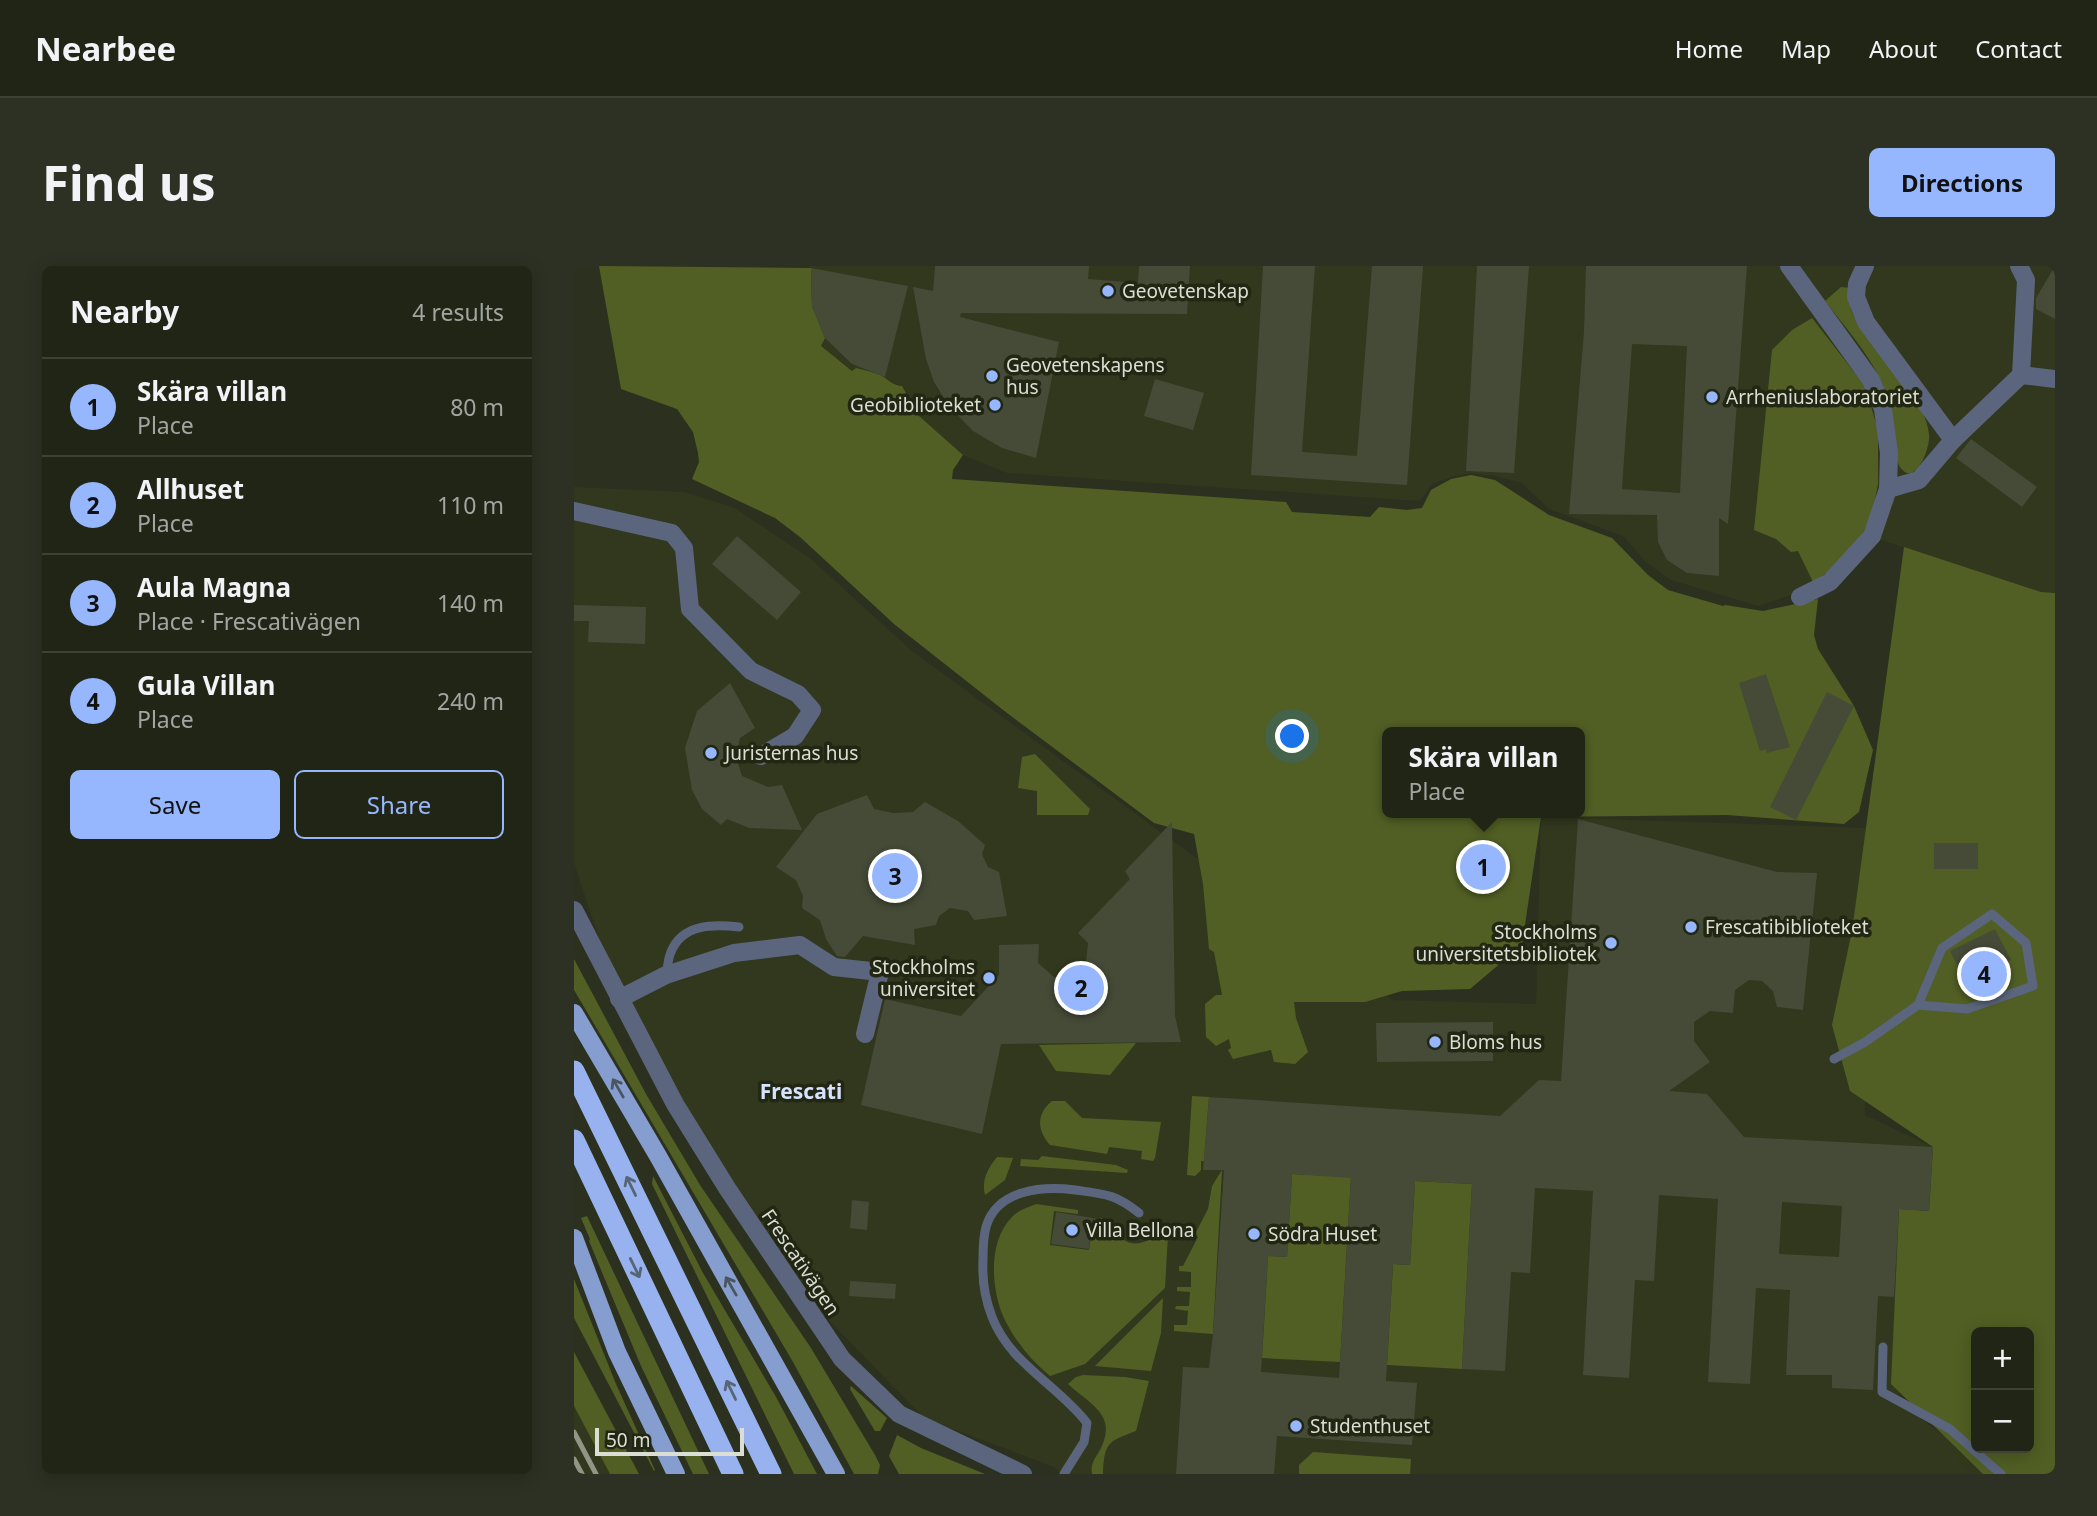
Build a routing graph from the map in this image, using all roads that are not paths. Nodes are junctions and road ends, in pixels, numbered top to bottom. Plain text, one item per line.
1 (1789, 266) edge
2 (1865, 266) edge
3 (2019, 266) edge
4 (2021, 375) junction
5 (2055, 379) edge
6 (1954, 440) junction
7 (1888, 489) junction
8 (574, 511) edge
9 (1800, 597) dead end
10 (761, 756) dead end
11 (574, 910) edge
12 (739, 927) dead end
13 (666, 975) junction
14 (619, 999) junction
15 (1918, 1005) junction
16 (574, 1013) edge
17 (865, 1034) dead end
18 (1834, 1059) dead end
19 (574, 1071) edge
20 (574, 1140) edge
21 (1139, 1213) dead end
22 (574, 1238) edge
23 (1883, 1347) dead end
24 (676, 1474) edge
25 (733, 1474) edge
26 (771, 1474) edge
27 (835, 1474) edge
28 (1023, 1474) edge
29 (1064, 1474) edge
30 (2001, 1474) edge

1 - 7 street
2 - 6 street
3 - 4 street
4 - 5 street
4 - 6 street
6 - 7 street
7 - 9 street
8 - 10 street
11 - 14 street, Frescativägen
12 - 13 lane
13 - 14 street
13 - 17 street
14 - 28 street, Frescativägen
15 - 15 lane
15 - 18 lane
27 -> 16 main road
26 -> 19 highway
20 -> 25 highway
21 - 29 lane
22 - 24 main road
23 - 30 lane

